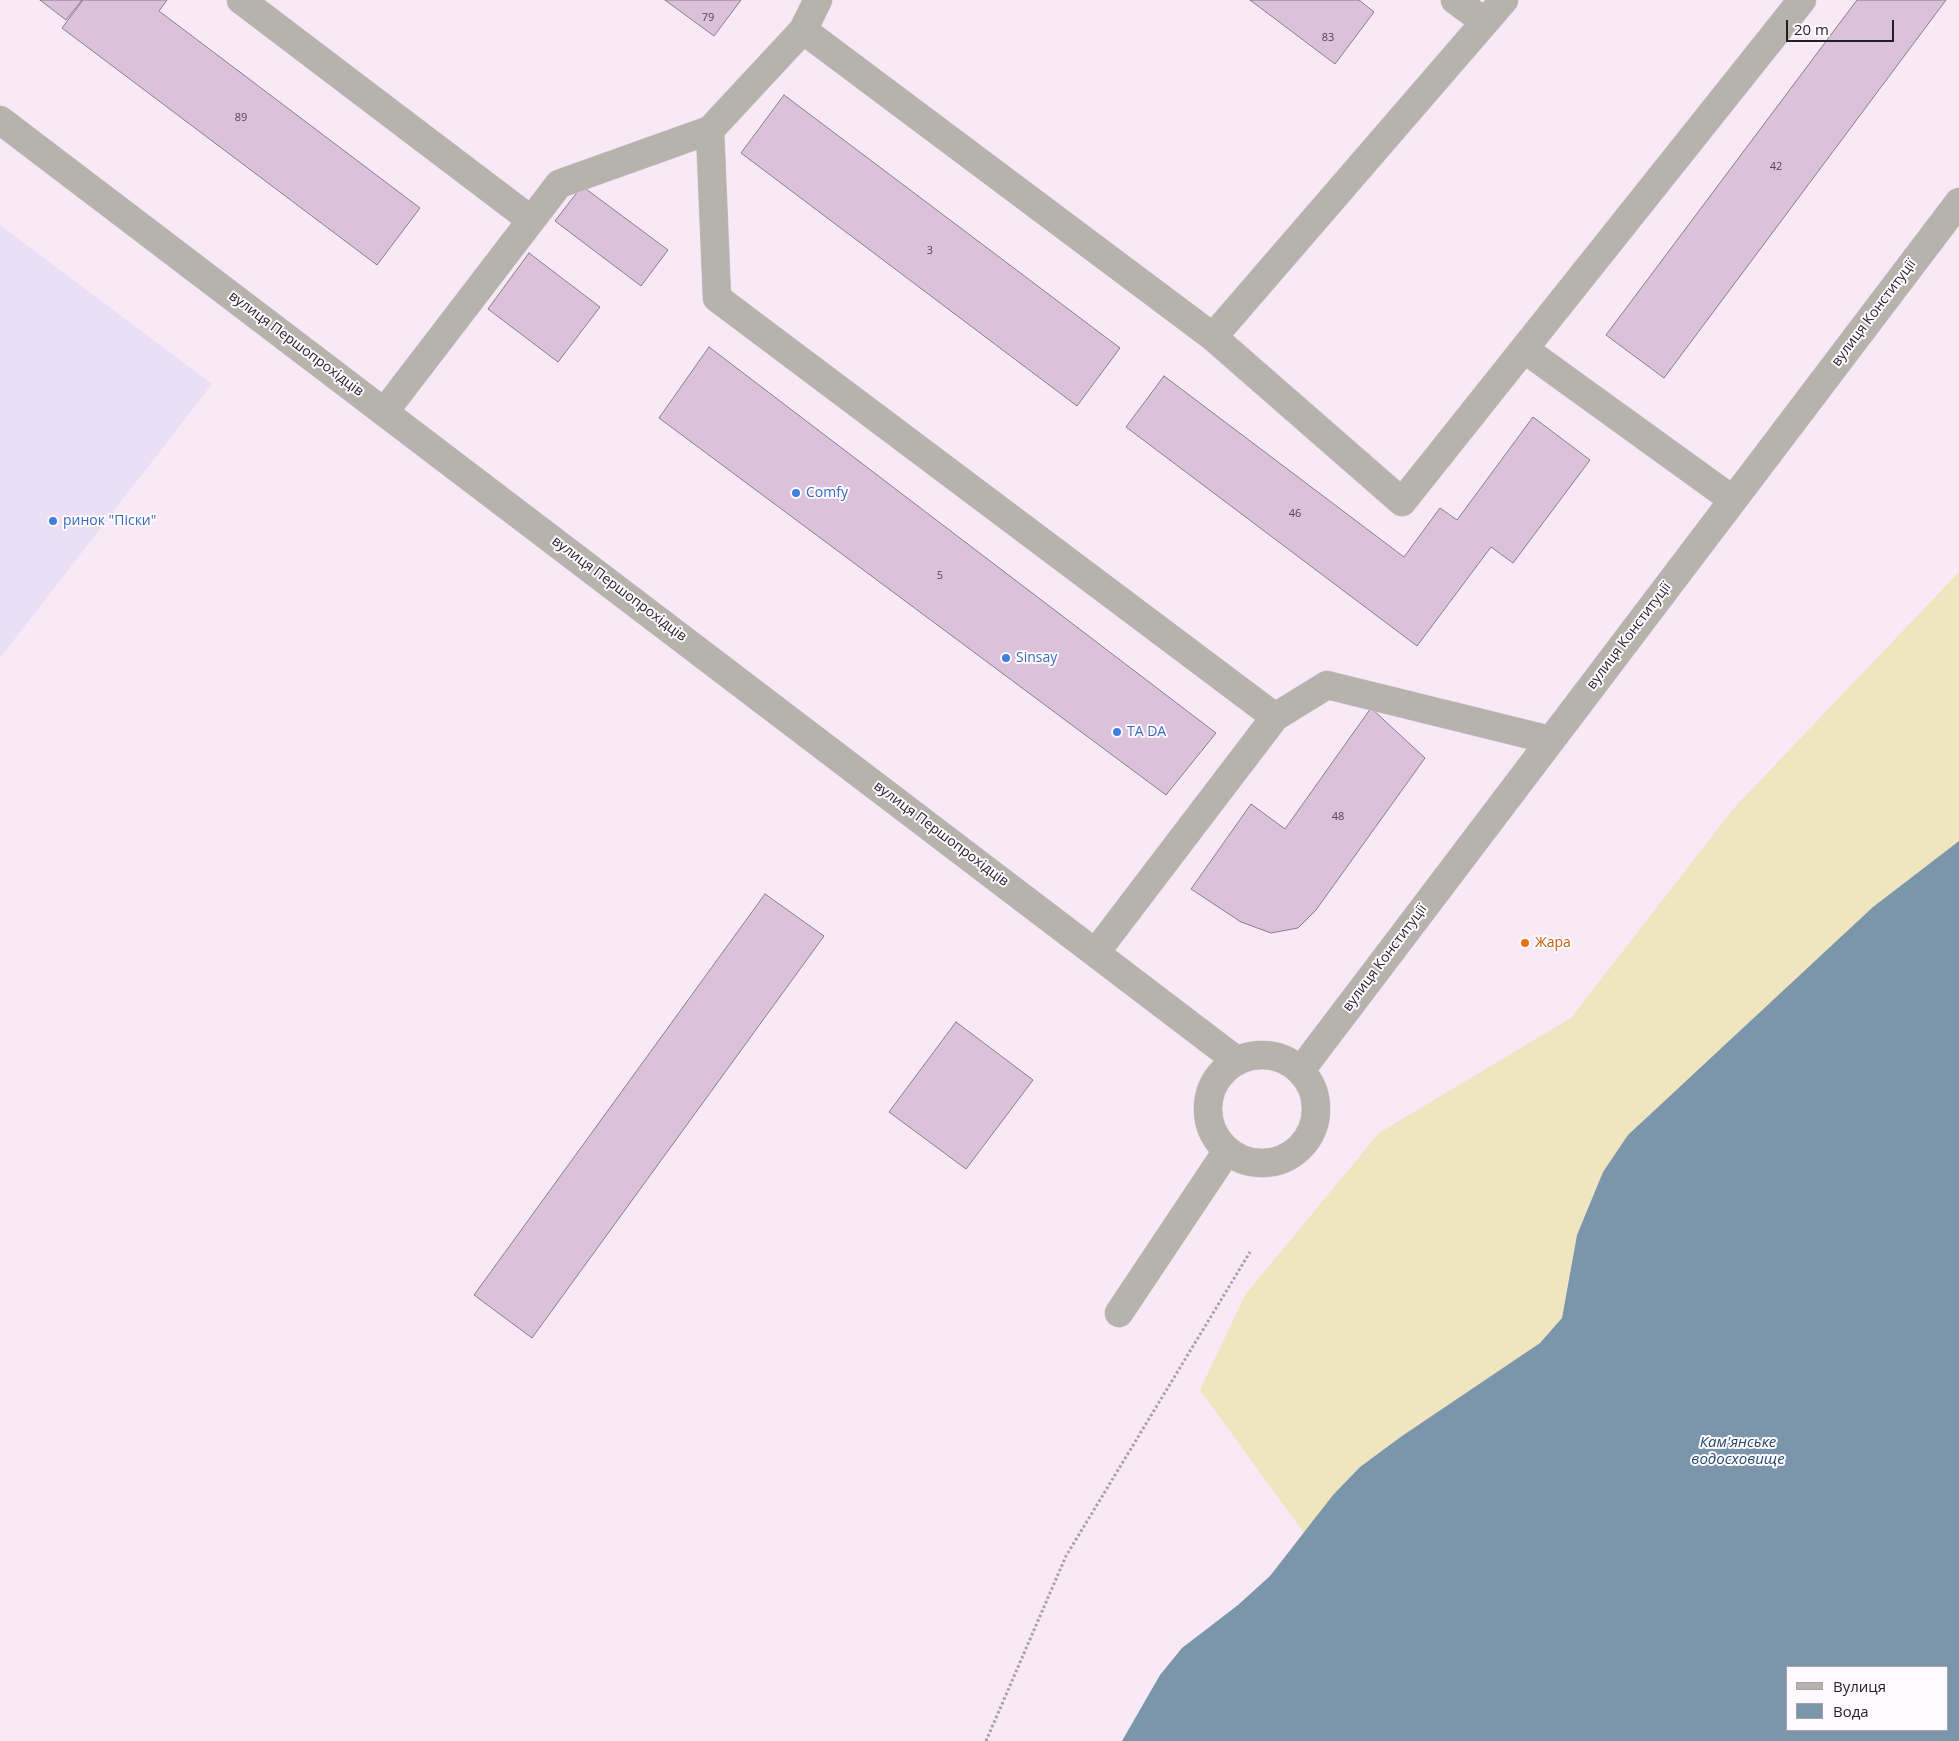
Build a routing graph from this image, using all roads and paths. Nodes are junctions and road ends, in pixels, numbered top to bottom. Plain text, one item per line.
1 (241, 0) edge
2 (818, 0) edge
3 (1455, 0) edge
4 (1504, 0) edge
5 (1802, 0) edge
6 (1485, 22) junction
7 (803, 30) junction
8 (0, 120) edge
9 (710, 130) junction
10 (1959, 202) edge
11 (531, 220) junction
12 (1213, 337) junction
13 (1524, 349) junction
14 (385, 411) junction
15 (1732, 500) junction
16 (1275, 717) junction
17 (1550, 740) junction
18 (1096, 952) junction
19 (1236, 1060) junction
20 (1301, 1070) junction
21 (1228, 1151) junction
22 (1250, 1252) dead end
23 (1119, 1313) dead end
24 (986, 1741) edge

1 - 11 street
2 - 7 street
3 - 6 street
4 - 6 street
5 - 13 street
6 - 12 street
7 - 9 street
7 - 12 street
8 - 14 street, вулиця Першопрохідців
9 - 11 street
9 - 16 street
10 - 15 street, вулиця Конституції
11 - 14 street
12 - 13 street
13 - 15 street
14 - 18 street, вулиця Першопрохідців
15 - 17 street, вулиця Конституції
16 - 17 street
16 - 18 street
17 - 20 street, вулиця Конституції
18 - 19 street, вулиця Першопрохідців
19 - 20 street
19 - 21 street
20 - 21 street
21 - 23 street
22 - 24 path

